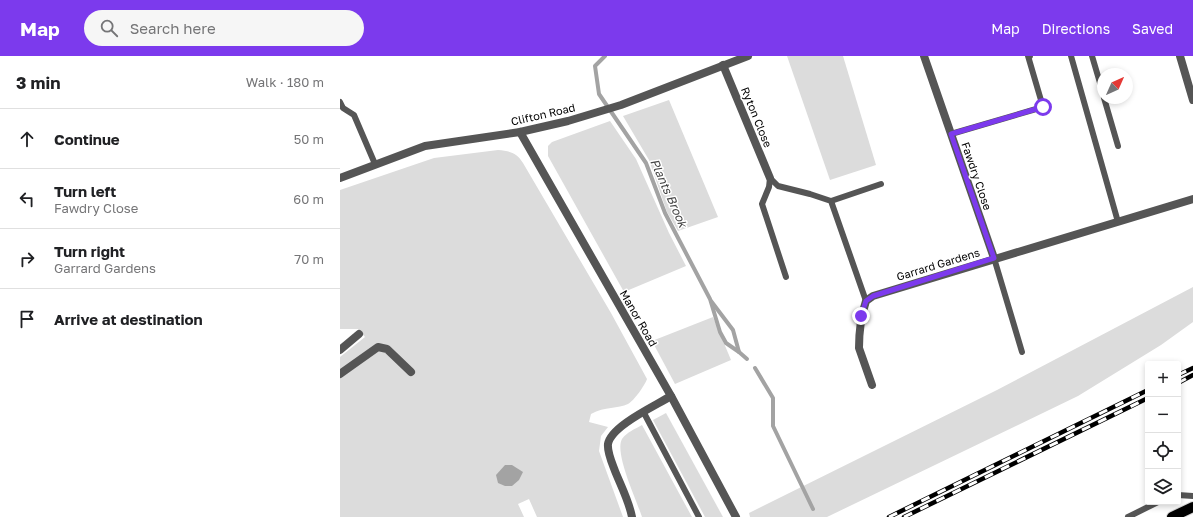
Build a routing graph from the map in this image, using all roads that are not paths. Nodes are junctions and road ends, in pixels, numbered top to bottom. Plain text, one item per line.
1 (748, 56) edge
2 (924, 56) edge
3 (1030, 56) edge
4 (1071, 56) edge
5 (1092, 56) edge
6 (1180, 56) edge
7 (723, 65) junction
8 (1097, 73) edge
9 (1193, 100) edge
10 (1106, 104) edge
11 (341, 106) edge
12 (520, 132) junction
13 (951, 134) junction
14 (1118, 146) dead end
15 (375, 164) junction
16 (340, 178) edge
17 (770, 178) junction
18 (881, 184) dead end
19 (1193, 200) edge
20 (831, 201) junction
21 (1118, 222) junction
22 (994, 258) junction
23 (786, 277) dead end
24 (866, 301) junction
25 (359, 334) dead end
26 (340, 350) edge
27 (1022, 352) dead end
28 (411, 372) dead end
29 (340, 374) edge
30 (872, 385) dead end
31 (671, 396) junction
32 (644, 413) junction
33 (1181, 495) edge
34 (1193, 496) edge
35 (1152, 505) edge
36 (1193, 507) edge
37 (632, 517) edge
38 (699, 517) edge
39 (736, 517) edge
40 (1128, 517) edge
41 (1172, 517) edge

1 - 7 street, Clifton Road
2 - 13 street, Fawdry Close
3 - 13 lane
4 - 21 lane
5 - 8 lane
6 - 9 street
7 - 12 street, Clifton Road
7 - 17 street, Ryton Close
10 - 14 lane
11 - 15 lane
12 - 15 street, Clifton Road
12 - 31 street, Manor Road
13 - 22 street, Fawdry Close
15 - 16 street, Clifton Road
17 - 20 lane
17 - 23 lane
18 - 20 lane
19 - 21 street, Garrard Gardens
20 - 24 lane
21 - 22 street, Garrard Gardens
22 - 24 street, Garrard Gardens
22 - 27 lane
24 - 30 street
25 - 26 street
28 - 29 street
31 - 32 street
31 - 39 street, Manor Road
32 - 37 street
32 - 38 lane
33 - 34 lane
35 - 40 lane
36 - 41 main road

